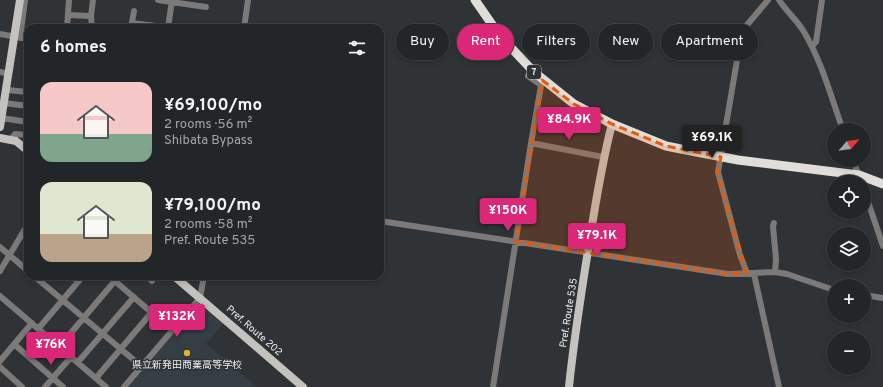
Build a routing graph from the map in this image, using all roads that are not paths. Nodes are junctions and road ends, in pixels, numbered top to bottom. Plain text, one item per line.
1 (20, 0) edge
2 (25, 0) edge
3 (69, 0) edge
4 (93, 0) edge
5 (158, 0) edge
6 (248, 0) edge
7 (475, 0) edge
8 (768, 0) edge
9 (779, 0) edge
10 (822, 0) edge
11 (172, 1) edge
12 (206, 7) dead end
13 (134, 11) dead end
14 (69, 15) junction
15 (91, 16) junction
16 (68, 24) edge
17 (92, 24) edge
18 (132, 24) edge
19 (169, 24) edge
20 (245, 24) edge
21 (0, 34) edge
22 (17, 37) junction
23 (24, 38) edge
24 (812, 46) junction
25 (0, 72) edge
26 (9, 74) junction
27 (528, 76) dead end
28 (542, 82) junction
29 (6, 90) junction
30 (24, 92) edge
31 (4, 103) junction
32 (24, 106) edge
33 (24, 122) edge
34 (0, 123) edge
35 (841, 123) edge
36 (612, 124) junction
37 (24, 135) edge
38 (0, 138) edge
39 (11, 140) junction
40 (531, 143) junction
41 (24, 148) edge
42 (604, 157) junction
43 (721, 157) junction
44 (835, 175) edge
45 (871, 181) edge
46 (883, 184) edge
47 (871, 211) edge
48 (384, 222) edge
49 (774, 223) dead end
50 (24, 237) edge
51 (516, 242) junction
52 (883, 246) edge
53 (0, 247) edge
54 (588, 253) junction
55 (10, 256) junction
56 (24, 268) edge
57 (0, 271) edge
58 (775, 272) junction
59 (750, 274) junction
60 (39, 280) edge
61 (115, 280) edge
62 (119, 280) edge
63 (179, 280) edge
64 (203, 280) edge
65 (78, 282) edge
66 (827, 288) edge
67 (0, 296) edge
68 (871, 296) edge
69 (134, 297) junction
70 (200, 298) junction
71 (883, 298) edge
72 (62, 300) junction
73 (152, 312) junction
74 (83, 318) junction
75 (32, 324) junction
76 (38, 329) junction
77 (172, 330) junction
78 (102, 334) junction
79 (14, 344) junction
80 (59, 347) junction
81 (120, 350) junction
82 (71, 357) junction
83 (0, 361) edge
84 (78, 362) junction
85 (140, 366) junction
86 (0, 367) edge
87 (52, 378) junction
88 (96, 378) junction
89 (22, 387) edge
90 (45, 387) edge
91 (63, 387) edge
92 (106, 387) edge
93 (124, 387) edge
94 (303, 387) edge
95 (493, 387) edge
96 (569, 387) edge
97 (779, 387) edge

1 - 22 main road
2 - 22 street
3 - 14 street
4 - 15 street
5 - 11 street
6 - 20 street
7 - 28 highway, 7
8 - 43 street
9 - 24 street
10 - 24 street
11 - 12 street
11 - 19 street
13 - 18 street
14 - 15 street
14 - 16 street
15 - 17 street
21 - 22 street
22 - 23 street
22 - 26 main road
24 - 35 street
25 - 26 street
26 - 29 main road
27 - 28 street
28 - 36 highway, 7
28 - 40 street
29 - 30 street
29 - 31 main road
31 - 32 street
31 - 34 main road
33 - 34 street
36 - 42 main road, Pref. Route 535
36 - 43 highway, 7
37 - 39 street
38 - 39 main road
39 - 41 main road
40 - 42 street
40 - 51 street
42 - 54 main road, Pref. Route 535
43 - 44 highway, 7
43 - 59 street
45 - 46 highway, 7
47 - 52 street
48 - 51 street
49 - 58 street
50 - 55 street
51 - 54 street
51 - 95 street
53 - 55 street
54 - 59 street
54 - 96 main road, Pref. Route 535
55 - 56 street
55 - 57 street
58 - 59 street
58 - 66 street
59 - 97 street
60 - 72 street
61 - 74 street
62 - 69 street
63 - 70 main road, Pref. Route 202
64 - 70 street
65 - 72 street
67 - 75 street
68 - 71 street
69 - 73 street
69 - 78 street
70 - 77 street
70 - 94 main road, Pref. Route 202
72 - 74 street
72 - 76 street
73 - 77 street
73 - 81 street
74 - 78 street
74 - 80 street
75 - 76 street
75 - 79 street
76 - 80 street
77 - 85 street
78 - 81 street
78 - 84 street
79 - 83 street
79 - 87 street
80 - 82 street
81 - 85 street
81 - 88 street
82 - 84 street
82 - 87 street
84 - 88 street
85 - 93 street
86 - 89 street
87 - 90 street
87 - 91 street
88 - 92 street

